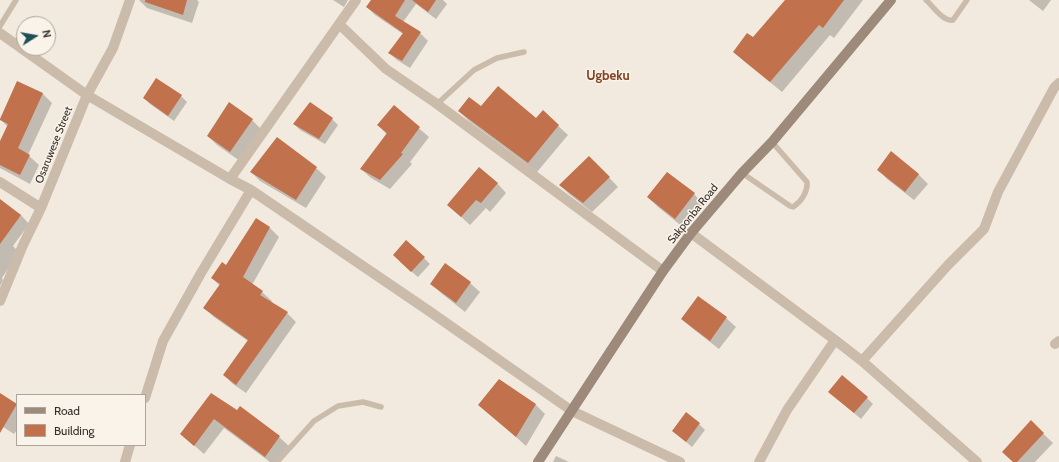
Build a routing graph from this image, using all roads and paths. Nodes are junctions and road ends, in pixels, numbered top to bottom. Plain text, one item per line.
1 (16, 0) edge
2 (130, 0) edge
3 (356, 0) edge
4 (891, 0) edge
5 (926, 0) edge
6 (967, 0) edge
7 (339, 24) junction
8 (0, 26) edge
9 (0, 33) edge
10 (524, 52) dead end
11 (1059, 83) edge
12 (87, 95) junction
13 (437, 104) junction
14 (772, 142) junction
15 (742, 173) junction
16 (230, 179) junction
17 (0, 182) edge
18 (251, 190) junction
19 (41, 208) junction
20 (691, 234) junction
21 (663, 272) junction
22 (0, 301) edge
23 (836, 340) junction
24 (862, 361) junction
25 (146, 395) edge
26 (382, 407) dead end
27 (572, 411) junction
28 (130, 446) edge
29 (125, 462) edge
30 (277, 462) edge
31 (538, 462) edge
32 (680, 462) edge
33 (759, 462) edge
34 (977, 462) edge

1 - 8 lane
2 - 12 street, Osaruwese Street
3 - 7 street
4 - 14 main road, Sakponba Road
5 - 6 lane
7 - 13 street
7 - 16 street
9 - 12 street
10 - 13 lane
11 - 24 street
12 - 16 street
12 - 19 street, Osaruwese Street
13 - 21 street
14 - 15 main road, Sakponba Road
14 - 15 lane
15 - 20 main road, Sakponba Road
16 - 18 street
17 - 19 street
18 - 25 street
18 - 27 street
19 - 22 street, Osaruwese Street
20 - 21 main road, Sakponba Road
20 - 23 street
21 - 27 main road, Sakponba Road
23 - 24 street
23 - 33 street
24 - 34 street
26 - 30 lane
27 - 31 main road, Sakponba Road
27 - 32 street
28 - 29 street

